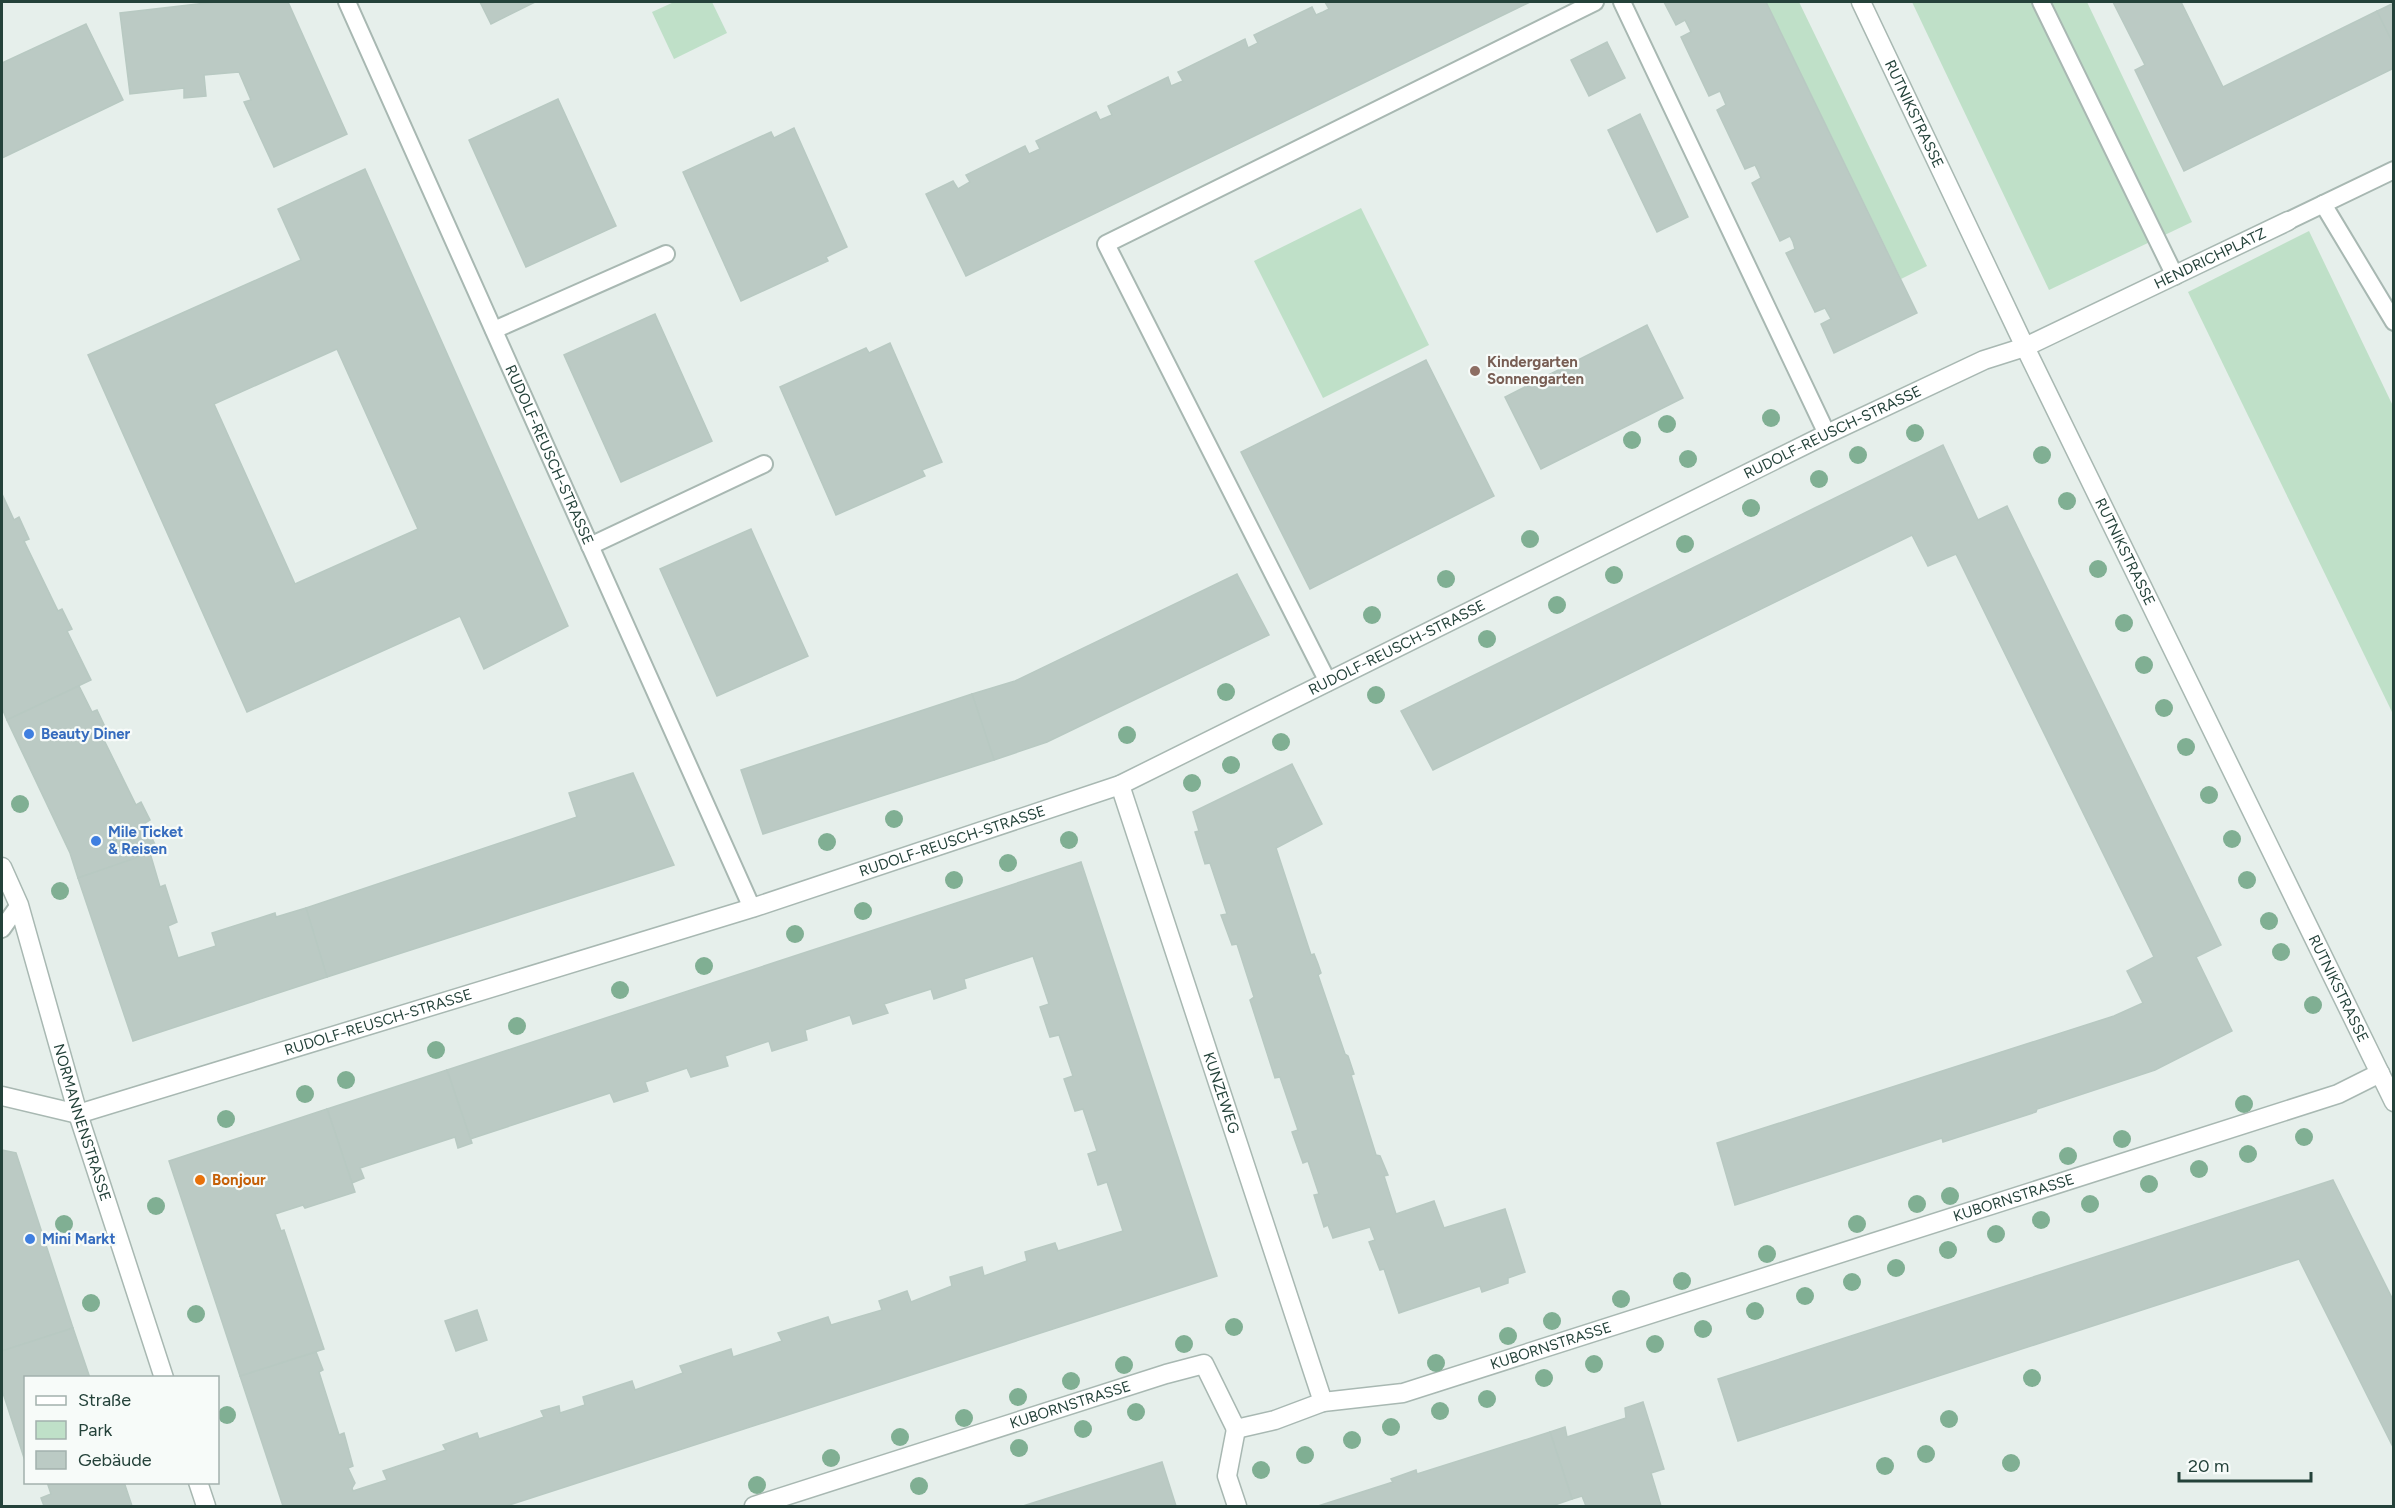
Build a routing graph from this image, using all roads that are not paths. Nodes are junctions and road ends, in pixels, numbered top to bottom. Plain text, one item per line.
1 (347, 2) edge
2 (1595, 2) edge
3 (1622, 2) edge
4 (1861, 2) edge
5 (2041, 2) edge
6 (2394, 170) edge
7 (2324, 204) junction
8 (2288, 221) joint
9 (666, 254) dead end
10 (2175, 276) junction
11 (2394, 322) edge
12 (494, 330) junction
13 (2025, 347) junction
14 (1827, 434) junction
15 (764, 464) dead end
16 (590, 546) junction
17 (1328, 682) junction
18 (1120, 784) junction
19 (2, 867) edge
20 (20, 905) junction
21 (752, 908) junction
22 (2, 929) edge
23 (2380, 1073) junction
24 (2, 1096) edge
25 (2394, 1101) edge
26 (78, 1114) junction
27 (164, 1376) edge
28 (1323, 1402) junction
29 (1236, 1429) junction
30 (199, 1484) edge
31 (206, 1506) edge
32 (754, 1506) edge
33 (1237, 1506) edge

1 - 12 lane, RUDOLF-REUSCH-STRASSE
2 - 17 lane
3 - 14 lane
4 - 13 street, RUTNIKSTRASSE
5 - 10 lane
6 - 7 lane, HENDRICHPLATZ
7 - 8 lane, HENDRICHPLATZ
7 - 11 lane
8 - 10 street, HENDRICHPLATZ
9 - 12 lane
10 - 13 street, HENDRICHPLATZ
12 - 16 lane, RUDOLF-REUSCH-STRASSE
13 - 14 street, RUDOLF-REUSCH-STRASSE
13 - 23 street, RUTNIKSTRASSE
14 - 17 street, RUDOLF-REUSCH-STRASSE
15 - 16 lane
16 - 21 lane, RUDOLF-REUSCH-STRASSE
17 - 18 street, RUDOLF-REUSCH-STRASSE
18 - 21 street, RUDOLF-REUSCH-STRASSE
18 - 28 street, KUNZEWEG
19 - 20 street, NORMANNENSTRASSE
20 - 22 lane
20 - 26 street, NORMANNENSTRASSE
21 - 26 street, RUDOLF-REUSCH-STRASSE
23 - 25 street, RUTNIKSTRASSE
23 - 28 street, KUBORNSTRASSE
24 - 26 street
26 - 27 street, NORMANNENSTRASSE
28 - 29 street, KUBORNSTRASSE
29 - 32 street, KUBORNSTRASSE
29 - 33 street
30 - 31 street

